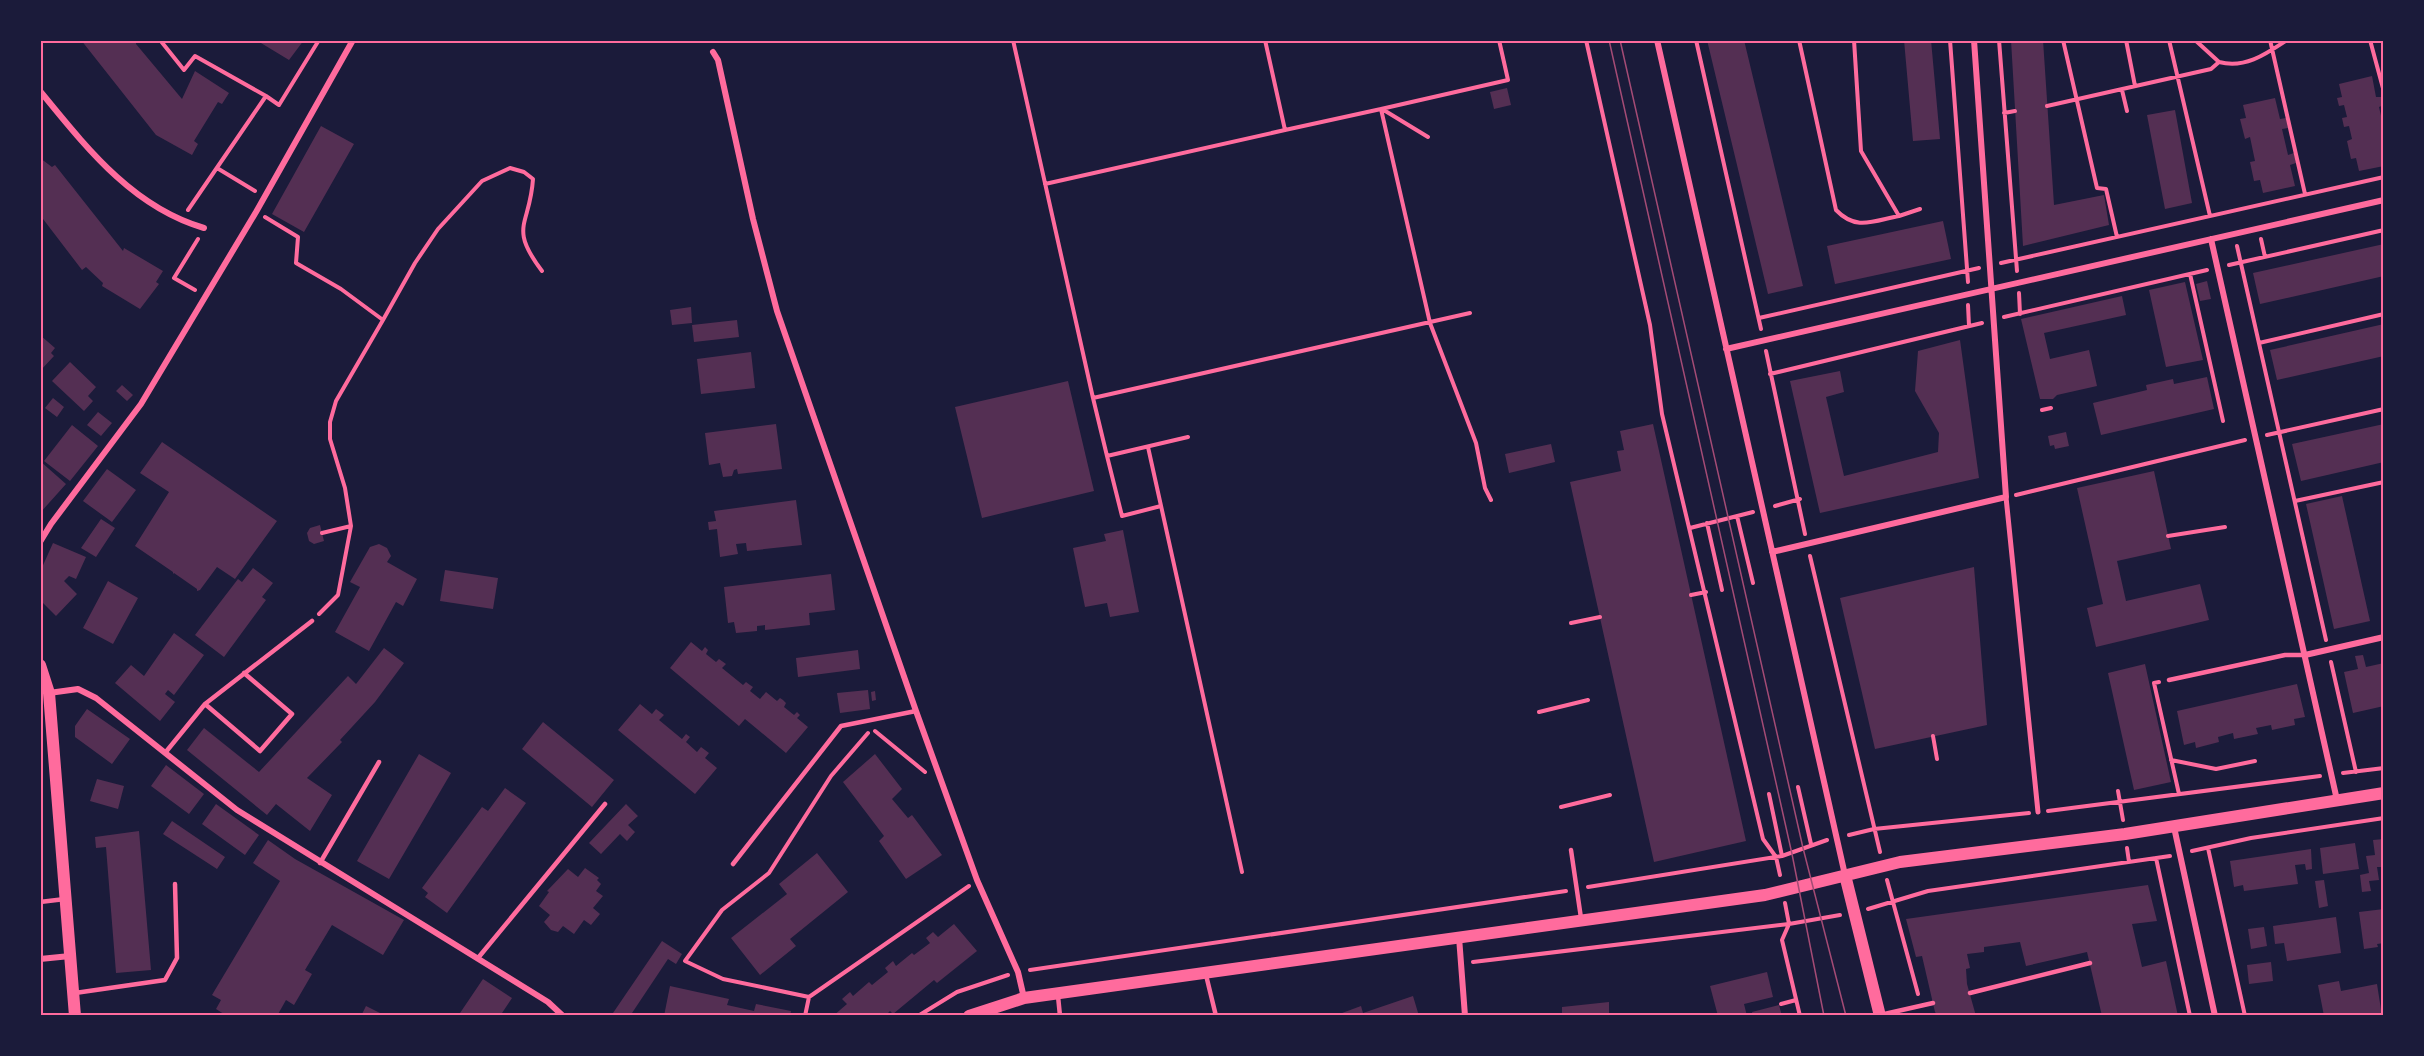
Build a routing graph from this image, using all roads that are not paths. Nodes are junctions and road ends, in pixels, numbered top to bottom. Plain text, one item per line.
1 (353, 40) edge
2 (1657, 40) edge
3 (1974, 40) edge
4 (713, 52) dead end
5 (40, 92) edge
6 (2384, 200) edge
7 (204, 228) road end
8 (2211, 239) junction
9 (1993, 289) junction
10 (1726, 349) junction
11 (2006, 497) junction
12 (40, 542) edge
13 (1772, 552) junction
14 (312, 621) road end
15 (2384, 638) edge
16 (2305, 655) junction
17 (40, 665) edge
18 (244, 673) junction
19 (2169, 680) dead end
20 (49, 693) junction
21 (205, 704) junction
22 (916, 711) junction
23 (165, 753) junction
24 (379, 762) dead end
25 (2384, 793) edge
26 (2337, 800) junction
27 (605, 804) dead end
28 (2038, 812) road end
29 (2174, 826) junction
30 (1571, 850) dead end
31 (320, 863) junction
32 (733, 864) dead end
33 (1845, 875) junction
34 (176, 884) dead end
35 (65, 899) junction
36 (40, 902) edge
37 (1581, 921) junction
38 (1459, 937) junction
39 (70, 956) junction
40 (478, 958) junction
41 (40, 959) edge
42 (2090, 963) dead end
43 (1205, 973) junction
44 (73, 993) junction
45 (1057, 993) junction
46 (1970, 993) dead end
47 (1024, 998) junction
48 (1932, 1003) dead end
49 (1880, 1015) edge
50 (75, 1016) edge
51 (563, 1016) edge
52 (969, 1016) edge
53 (1059, 1016) edge
54 (1216, 1016) edge
55 (1465, 1016) edge
56 (2215, 1016) edge

1 - 12 street
2 - 10 street
3 - 9 street
4 - 22 street
5 - 7 street
6 - 8 street
8 - 9 street
8 - 16 street
9 - 10 street
9 - 11 street
10 - 13 street
11 - 13 street
11 - 28 street
13 - 33 street
14 - 18 lane
15 - 16 street
16 - 19 lane
16 - 26 street
17 - 20 main road
18 - 21 lane
18 - 21 lane
20 - 23 street
20 - 35 main road
21 - 23 lane
22 - 32 lane
22 - 47 street
23 - 31 street
24 - 31 lane
25 - 26 main road
26 - 29 main road
27 - 40 lane
29 - 33 main road
29 - 56 street
30 - 37 lane
31 - 40 street
33 - 37 main road
33 - 49 main road
34 - 44 lane
35 - 36 lane
35 - 39 main road
37 - 38 main road
38 - 43 main road
38 - 55 street
39 - 41 street
39 - 44 main road
40 - 51 street
42 - 46 lane
43 - 45 main road
43 - 54 lane
44 - 50 main road
45 - 47 main road
45 - 53 lane
47 - 52 main road
48 - 49 lane

